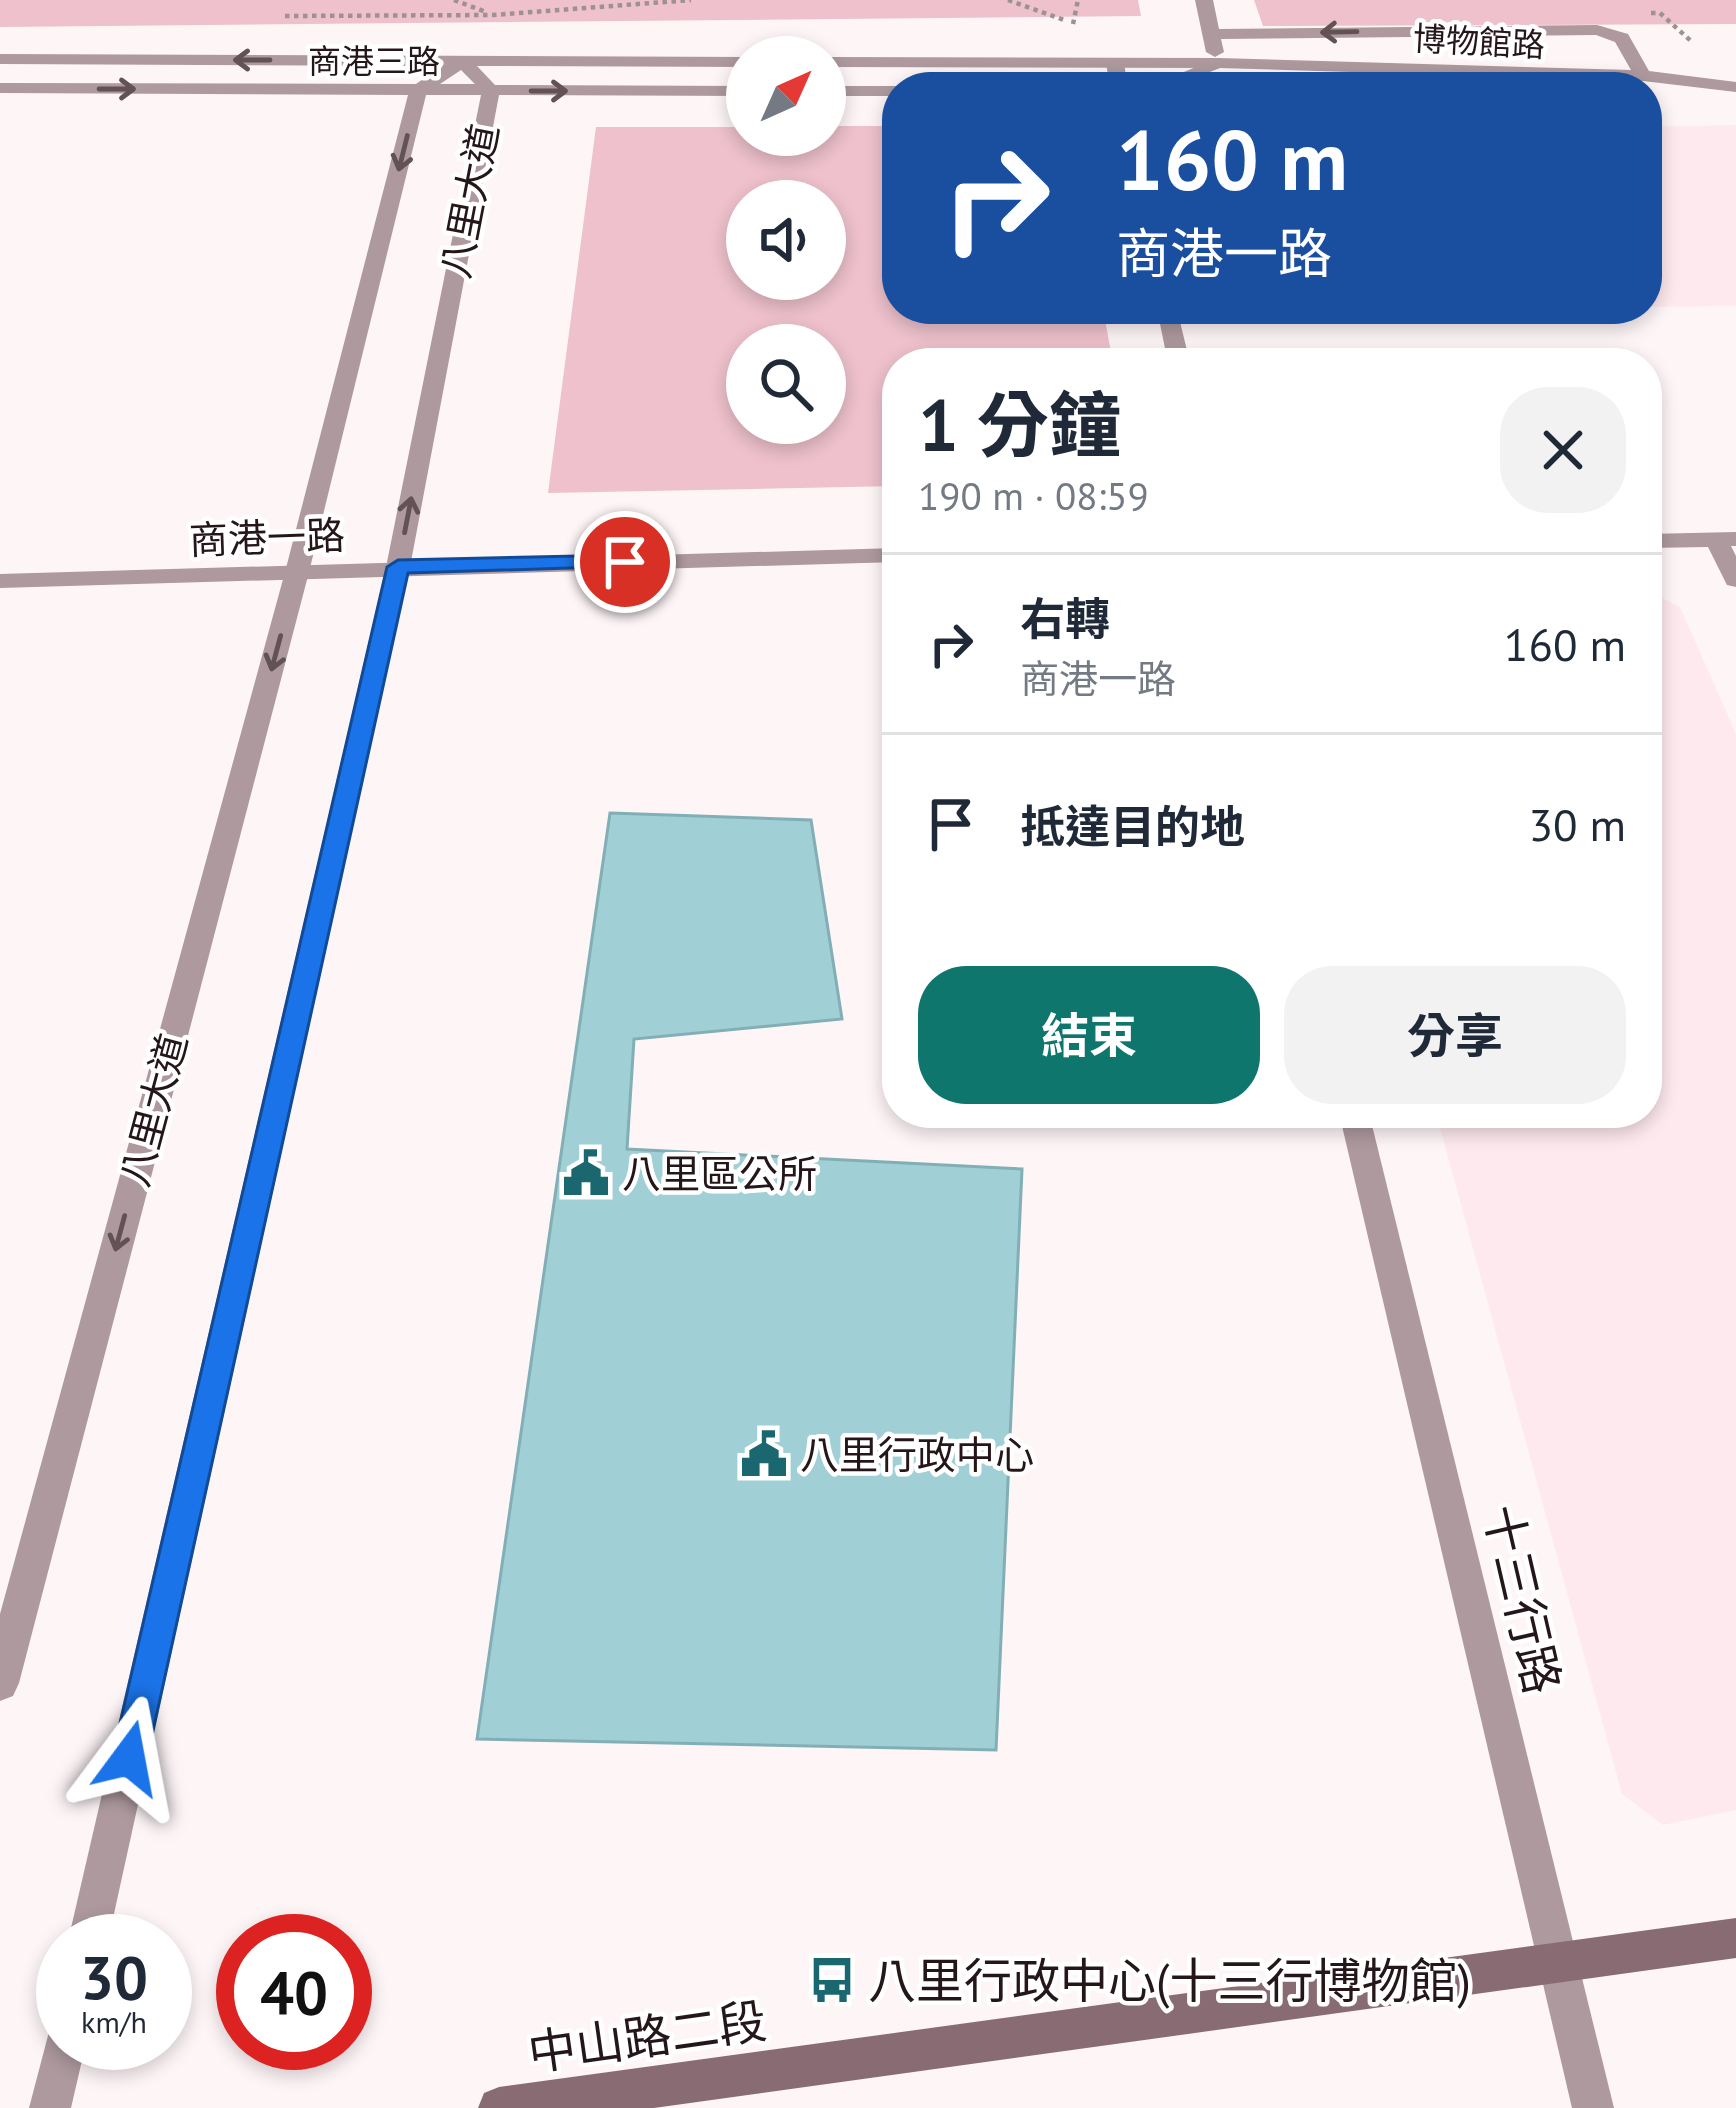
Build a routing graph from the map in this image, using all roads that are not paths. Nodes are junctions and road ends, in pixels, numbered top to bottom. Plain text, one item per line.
1 (1204, 0) edge
2 (1211, 34) junction
3 (0, 59) edge
4 (461, 61) junction
5 (726, 62) edge
6 (846, 62) edge
7 (1115, 63) junction
8 (1218, 63) junction
9 (1116, 72) edge
10 (1195, 72) edge
11 (1385, 72) edge
12 (1638, 72) edge
13 (1662, 87) edge
14 (0, 88) edge
15 (418, 91) junction
16 (491, 91) junction
17 (726, 91) edge
18 (846, 91) edge
19 (882, 91) edge
20 (1736, 91) edge
21 (1726, 539) edge
22 (1662, 541) edge
23 (882, 555) edge
24 (398, 567) junction
25 (297, 572) junction
26 (1736, 580) edge
27 (0, 581) edge
28 (1358, 1128) edge
29 (0, 1683) edge
30 (94, 1914) edge
31 (1736, 1938) edge
32 (1557, 1961) junction
33 (59, 2070) edge
34 (50, 2108) edge
35 (499, 2108) edge
36 (1593, 2108) edge

1 - 2 street
2 - 8 street
12 -> 2 street
4 -> 3 street, 商港三路
4 - 5 street, 商港三路
4 - 15 street, 八里大道
4 - 16 street, 八里大道
6 - 7 street
7 - 8 street
7 - 9 street
8 - 10 street
8 - 11 street, 博物館路
13 - 20 street, 博物館路
14 -> 15 street, 商港三路
15 - 16 street, 商港三路
15 -> 25 street, 八里大道
16 -> 17 street, 商港三路
24 -> 16 street, 八里大道
18 - 19 street
21 - 22 street
21 - 26 street
23 - 24 street, 商港一路
24 - 25 street, 商港一路
24 - 30 street, 八里大道
25 - 27 street, 商港一路
25 -> 29 street, 八里大道
28 - 32 street, 十三行路
31 - 32 main road, 中山路二段
32 - 35 main road, 中山路二段
32 - 36 street, 十三行路
33 - 34 street

